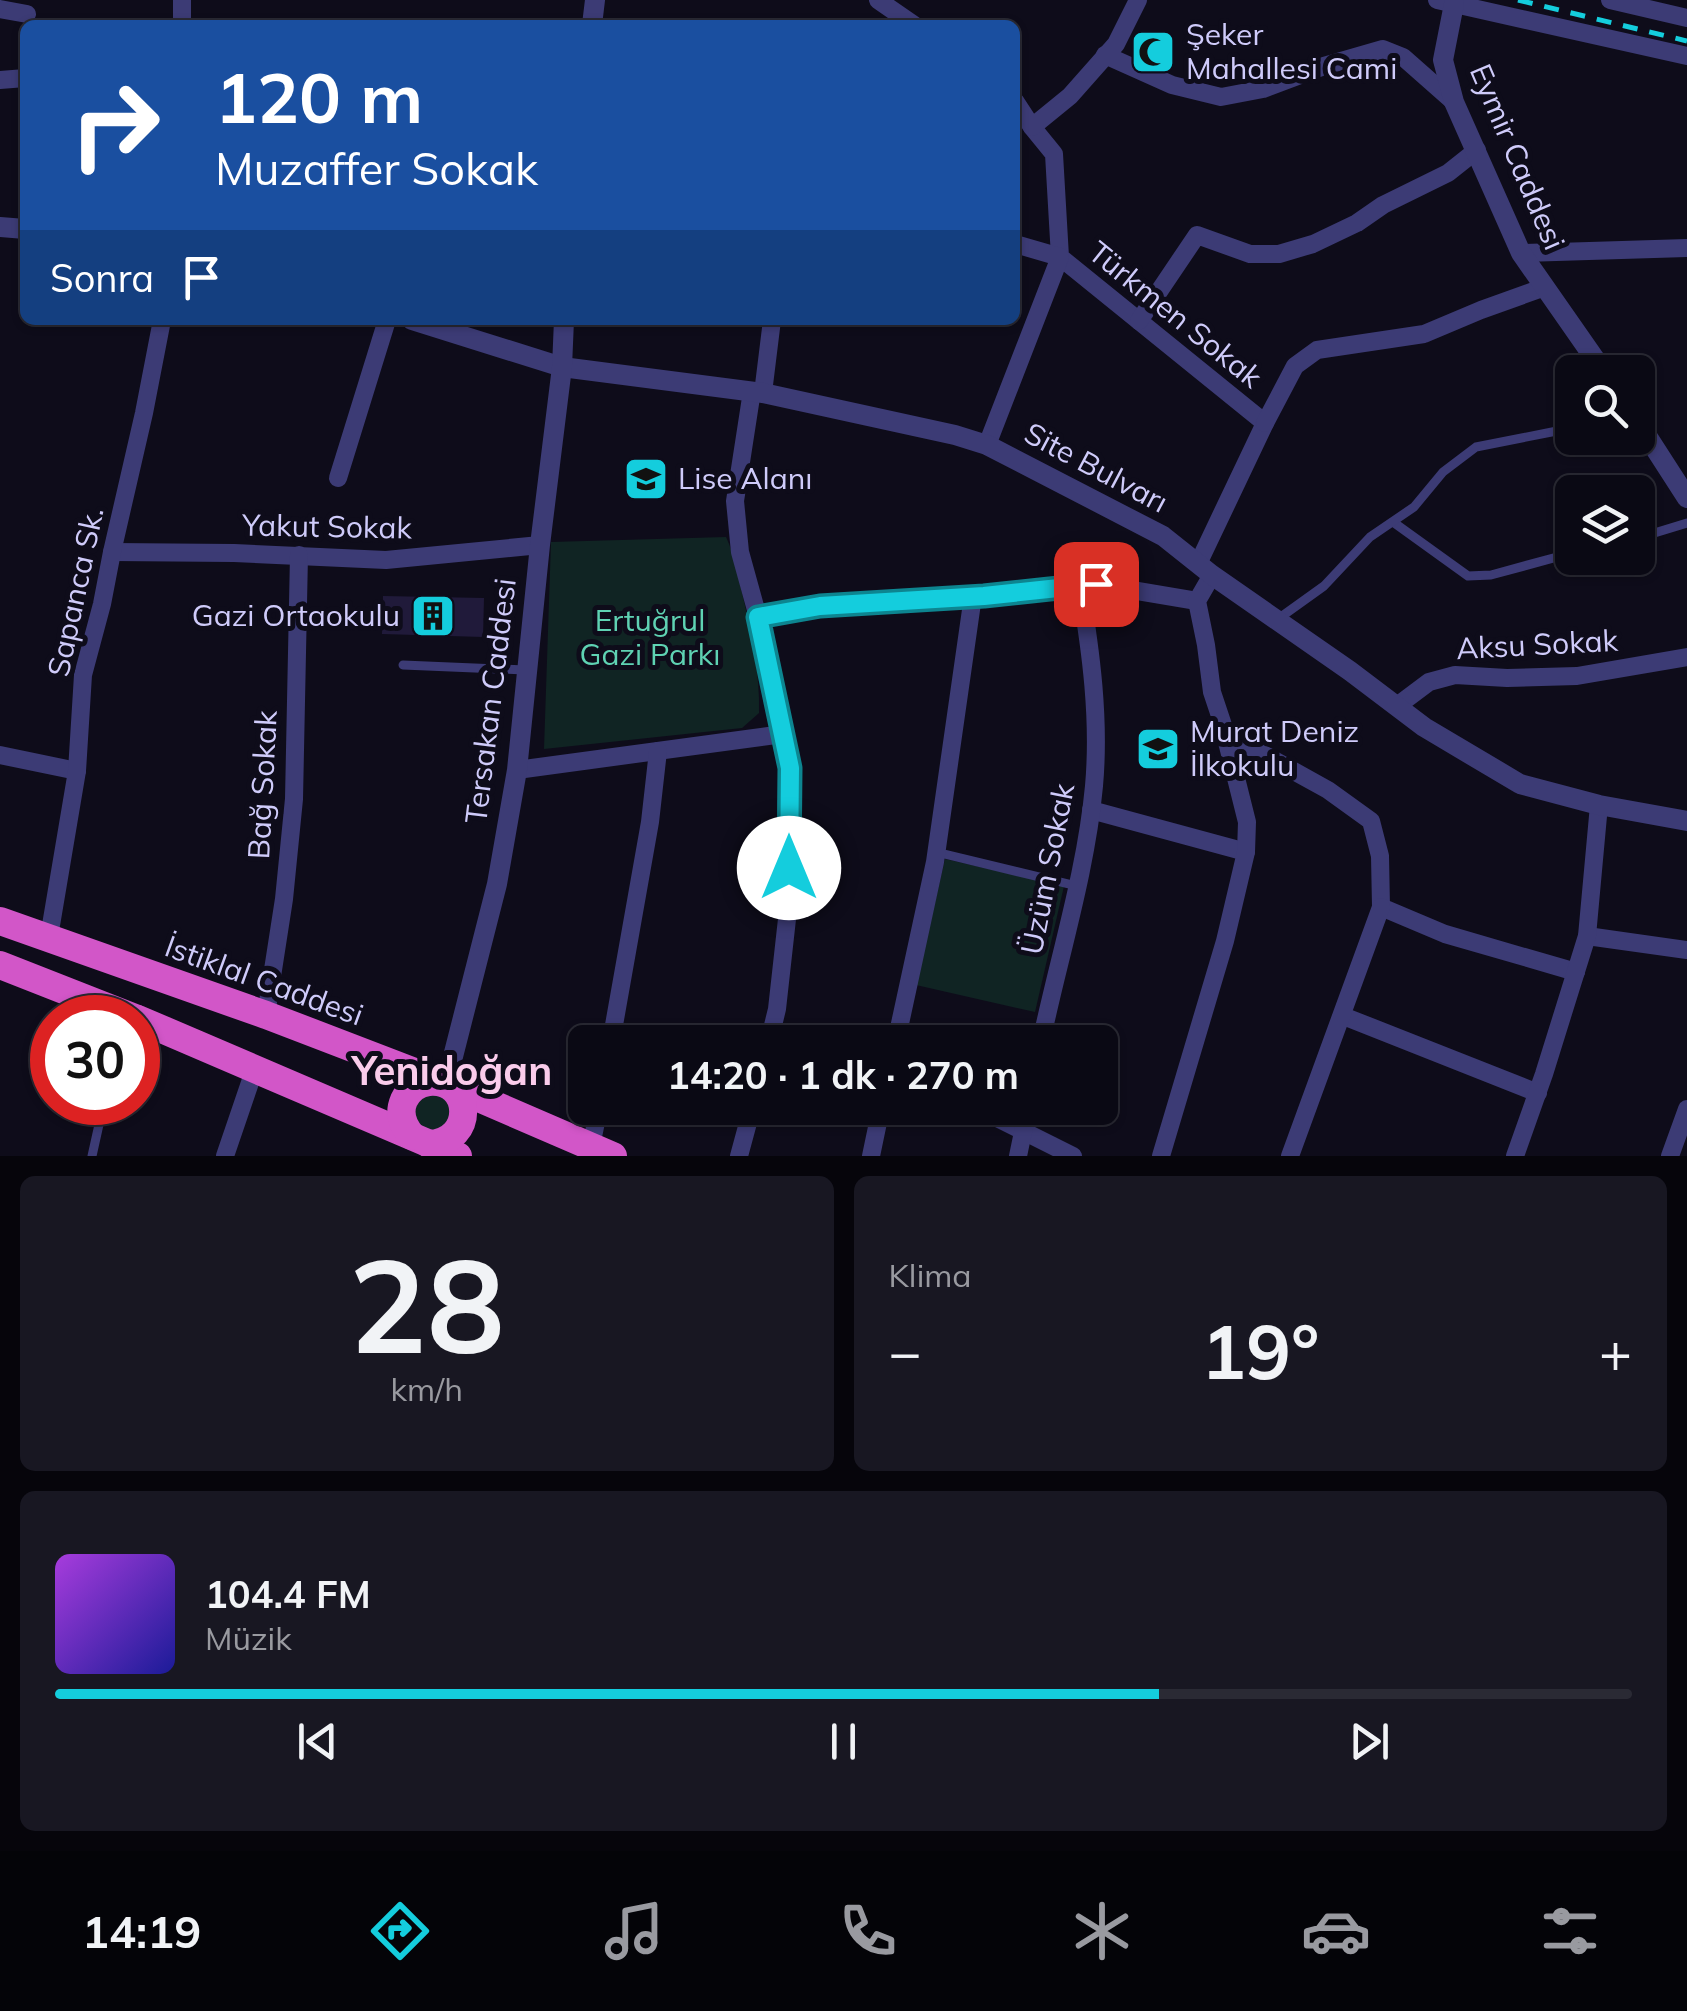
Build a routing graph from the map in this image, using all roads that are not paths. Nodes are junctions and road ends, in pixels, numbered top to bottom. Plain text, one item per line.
1 (1138, 0) edge
2 (1610, 0) edge
3 (882, 1) edge
4 (1446, 2) edge
5 (0, 9) edge
6 (27, 14) dead end
7 (1687, 18) edge
8 (907, 20) edge
9 (1105, 55) junction
10 (1687, 56) edge
11 (1454, 102) junction
12 (1020, 109) edge
13 (1032, 128) junction
14 (1477, 150) junction
15 (1020, 245) edge
16 (1687, 248) edge
17 (1521, 253) junction
18 (1060, 257) junction
19 (1545, 286) junction
20 (1139, 321) junction
21 (161, 325) edge
22 (385, 325) edge
23 (428, 325) edge
24 (564, 325) edge
25 (771, 325) edge
26 (1592, 355) edge
27 (562, 366) junction
28 (757, 392) junction
29 (1265, 423) junction
30 (1555, 431) edge
31 (987, 444) junction
32 (1655, 447) edge
33 (338, 478) dead end
34 (1684, 487) edge
35 (1393, 522) junction
36 (1687, 523) edge
37 (1655, 533) edge
38 (540, 545) junction
39 (112, 552) junction
40 (299, 556) junction
41 (1555, 558) edge
42 (1206, 569) junction
43 (1080, 586) junction
44 (973, 596) junction
45 (1197, 601) junction
46 (758, 617) junction
47 (1278, 620) junction
48 (1687, 657) edge
49 (403, 665) dead end
50 (527, 670) junction
51 (1396, 706) junction
52 (1225, 733) junction
53 (783, 734) junction
54 (658, 751) junction
55 (0, 754) edge
56 (518, 770) junction
57 (77, 772) junction
58 (1599, 805) junction
59 (1091, 810) junction
60 (1687, 821) edge
61 (936, 852) junction
62 (1246, 852) junction
63 (1076, 886) junction
64 (1381, 907) junction
65 (0, 921) edge
66 (1587, 936) junction
67 (49, 937) junction
68 (1687, 950) edge
69 (0, 965) edge
70 (1576, 972) junction
71 (76, 995) edge
72 (266, 1015) junction
73 (1343, 1016) junction
74 (614, 1025) edge
75 (774, 1025) edge
76 (900, 1025) edge
77 (1045, 1025) edge
78 (160, 1029) edge
79 (255, 1068) junction
80 (446, 1084) junction
81 (1538, 1093) junction
82 (1687, 1109) edge
83 (99, 1125) edge
84 (600, 1125) edge
85 (747, 1125) edge
86 (878, 1125) edge
87 (1010, 1125) edge
88 (1024, 1125) edge
89 (1023, 1132) junction
90 (421, 1144) edge
91 (602, 1151) edge
92 (1521, 1154) edge
93 (92, 1156) edge
94 (224, 1156) edge
95 (458, 1156) edge
96 (739, 1156) edge
97 (870, 1156) edge
98 (1018, 1156) edge
99 (1073, 1156) edge
100 (1162, 1156) edge
101 (1290, 1156) edge
102 (1670, 1156) edge

1 - 9 street
2 - 7 street
3 - 8 street
4 - 10 street
4 - 11 street, Eymir Caddesi
5 - 6 street
9 - 11 street
9 - 13 street
11 - 14 street, Eymir Caddesi
12 - 13 street, Türkmen Sokak
13 - 18 street, Türkmen Sokak
14 - 17 street, Eymir Caddesi
14 - 20 street
15 - 18 street
16 - 17 street
17 - 19 street, Eymir Caddesi
18 - 20 street, Türkmen Sokak
18 - 31 street
19 - 26 street, Eymir Caddesi
19 - 29 street
20 - 29 street, Türkmen Sokak
21 - 39 street, Sapanca Sk.
22 - 33 street
23 - 27 street, Site Bulvarı
24 - 27 street, Tersakan Caddesi
25 - 28 street
27 - 28 street, Site Bulvarı
27 - 38 street, Tersakan Caddesi
28 - 31 street, Site Bulvarı
28 - 46 street
29 - 42 street, Türkmen Sokak
30 - 35 lane
31 - 42 street, Site Bulvarı
32 - 34 street
35 - 41 lane
35 - 47 lane
36 - 37 lane
38 - 40 street, Yakut Sokak
38 - 50 street, Tersakan Caddesi
39 - 40 street, Yakut Sokak
39 - 57 street, Sapanca Sk.
40 - 72 street, Bağ Sokak
42 - 45 street, Türkmen Sokak
42 - 47 street, Site Bulvarı
43 - 44 street
43 - 45 street
43 - 59 street, Üzüm Sokak
44 - 46 street
44 - 61 street
45 - 52 street
46 - 53 street
47 - 51 street, Site Bulvarı
48 - 51 street, Aksu Sokak
49 - 50 lane
50 - 56 street, Tersakan Caddesi
51 - 58 street, Site Bulvarı
52 - 62 street
52 - 64 street
53 - 54 street
53 - 75 street
54 - 56 street
54 - 74 street
55 - 57 street
56 - 80 street, Tersakan Caddesi
57 - 67 street, Sapanca Sk.
58 - 60 street, Site Bulvarı
58 - 66 street
59 - 62 street
59 - 63 street, Üzüm Sokak
61 - 63 lane
61 - 76 street
62 - 100 street
63 - 77 street, Üzüm Sokak
64 - 70 street
64 - 73 street
65 - 67 highway, İstiklal Caddesi
66 - 68 street
66 - 70 street
67 - 72 highway, İstiklal Caddesi
69 - 71 highway
70 - 81 street
72 - 80 highway, İstiklal Caddesi
73 - 81 street
73 - 101 street
78 - 79 highway
79 - 90 highway
79 - 94 street
80 - 90 highway
80 - 90 highway
80 - 91 highway, İstiklal Caddesi
81 - 92 street
82 - 102 street
83 - 93 lane
84 - 91 street
85 - 96 street
86 - 97 street
87 - 89 street
88 - 89 street
89 - 98 street
89 - 99 street
90 - 95 highway

